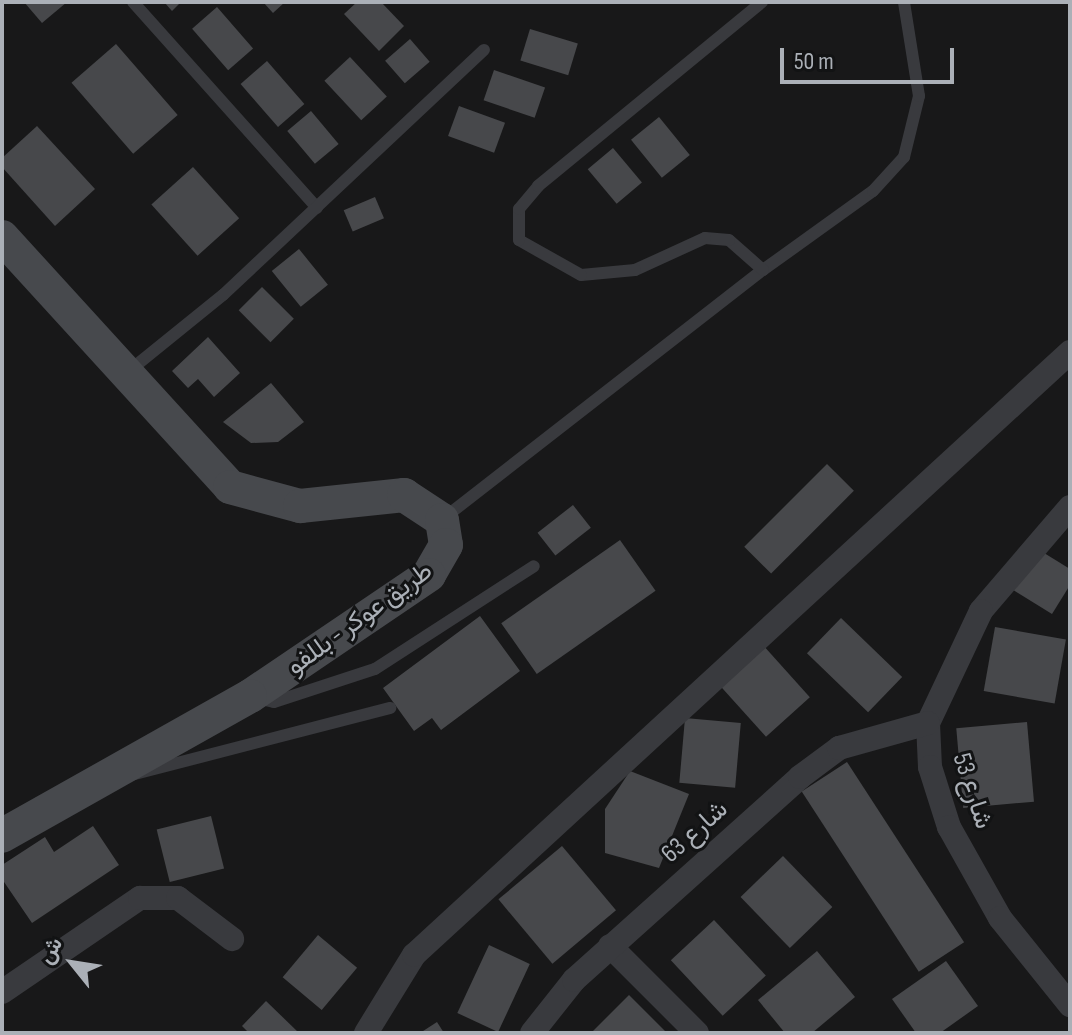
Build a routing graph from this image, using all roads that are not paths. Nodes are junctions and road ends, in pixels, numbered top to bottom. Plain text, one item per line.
1 (133, 2) edge
2 (762, 2) edge
3 (904, 2) edge
4 (484, 50) dead end
5 (317, 208) junction
6 (2, 237) edge
7 (763, 270) junction
8 (1070, 352) edge
9 (123, 375) junction
10 (1070, 507) edge
11 (442, 520) junction
12 (534, 566) dead end
13 (250, 696) junction
14 (390, 708) dead end
15 (928, 723) junction
16 (103, 776) junction
17 (2, 836) edge
18 (232, 939) dead end
19 (610, 946) junction
20 (2, 992) edge
21 (1070, 1005) edge
22 (366, 1033) edge
23 (532, 1033) edge
24 (697, 1033) edge

1 - 5 lane
2 - 7 lane
3 - 7 lane
4 - 5 lane
5 - 9 lane
6 - 9 street
7 - 11 lane
8 - 22 street
9 - 11 street
10 - 15 street, شارع 53
11 - 13 street, طريق عوكر - بللفو
12 - 13 lane
13 - 16 street, طريق عوكر - بللفو
14 - 16 lane
15 - 19 street, شارع 63
15 - 21 street, شارع 53
16 - 17 street, طريق عوكر - بللفو
18 - 20 street
19 - 23 street, شارع 63
19 - 24 street

